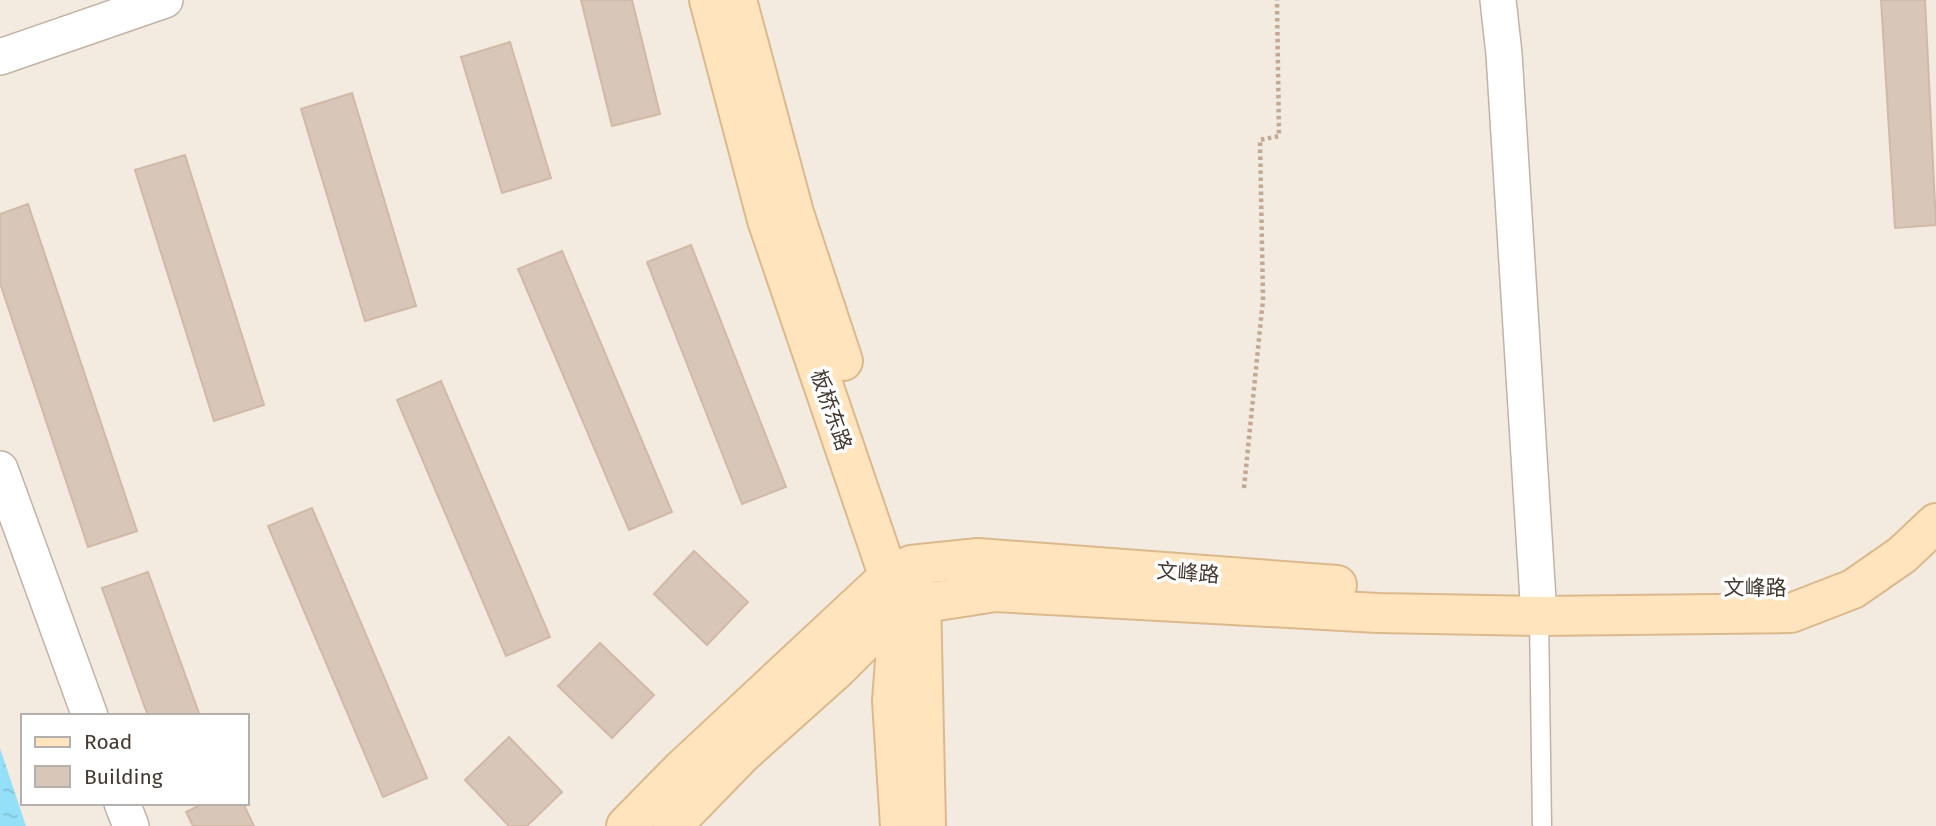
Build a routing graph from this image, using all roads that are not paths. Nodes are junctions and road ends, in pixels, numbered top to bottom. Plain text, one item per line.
1 (164, 0) edge
2 (709, 0) edge
3 (737, 0) edge
4 (1498, 0) edge
5 (0, 57) edge
6 (0, 469) edge
7 (1936, 523) edge
8 (905, 588) junction
9 (1539, 603) junction
10 (89, 714) edge
11 (123, 805) edge
12 (131, 826) edge
13 (625, 826) edge
14 (672, 826) edge
15 (900, 826) edge
16 (926, 826) edge
17 (1542, 826) edge

1 - 5 street
2 - 8 street, 板桥东路
3 - 8 street, 板桥东路
4 - 9 street
6 - 10 street
7 - 9 street, 文峰路
8 - 9 street, 文峰路
8 - 13 street
8 - 14 street
8 - 15 street, 板桥东路
8 - 16 street, 板桥东路
9 - 17 lane
11 - 12 street

